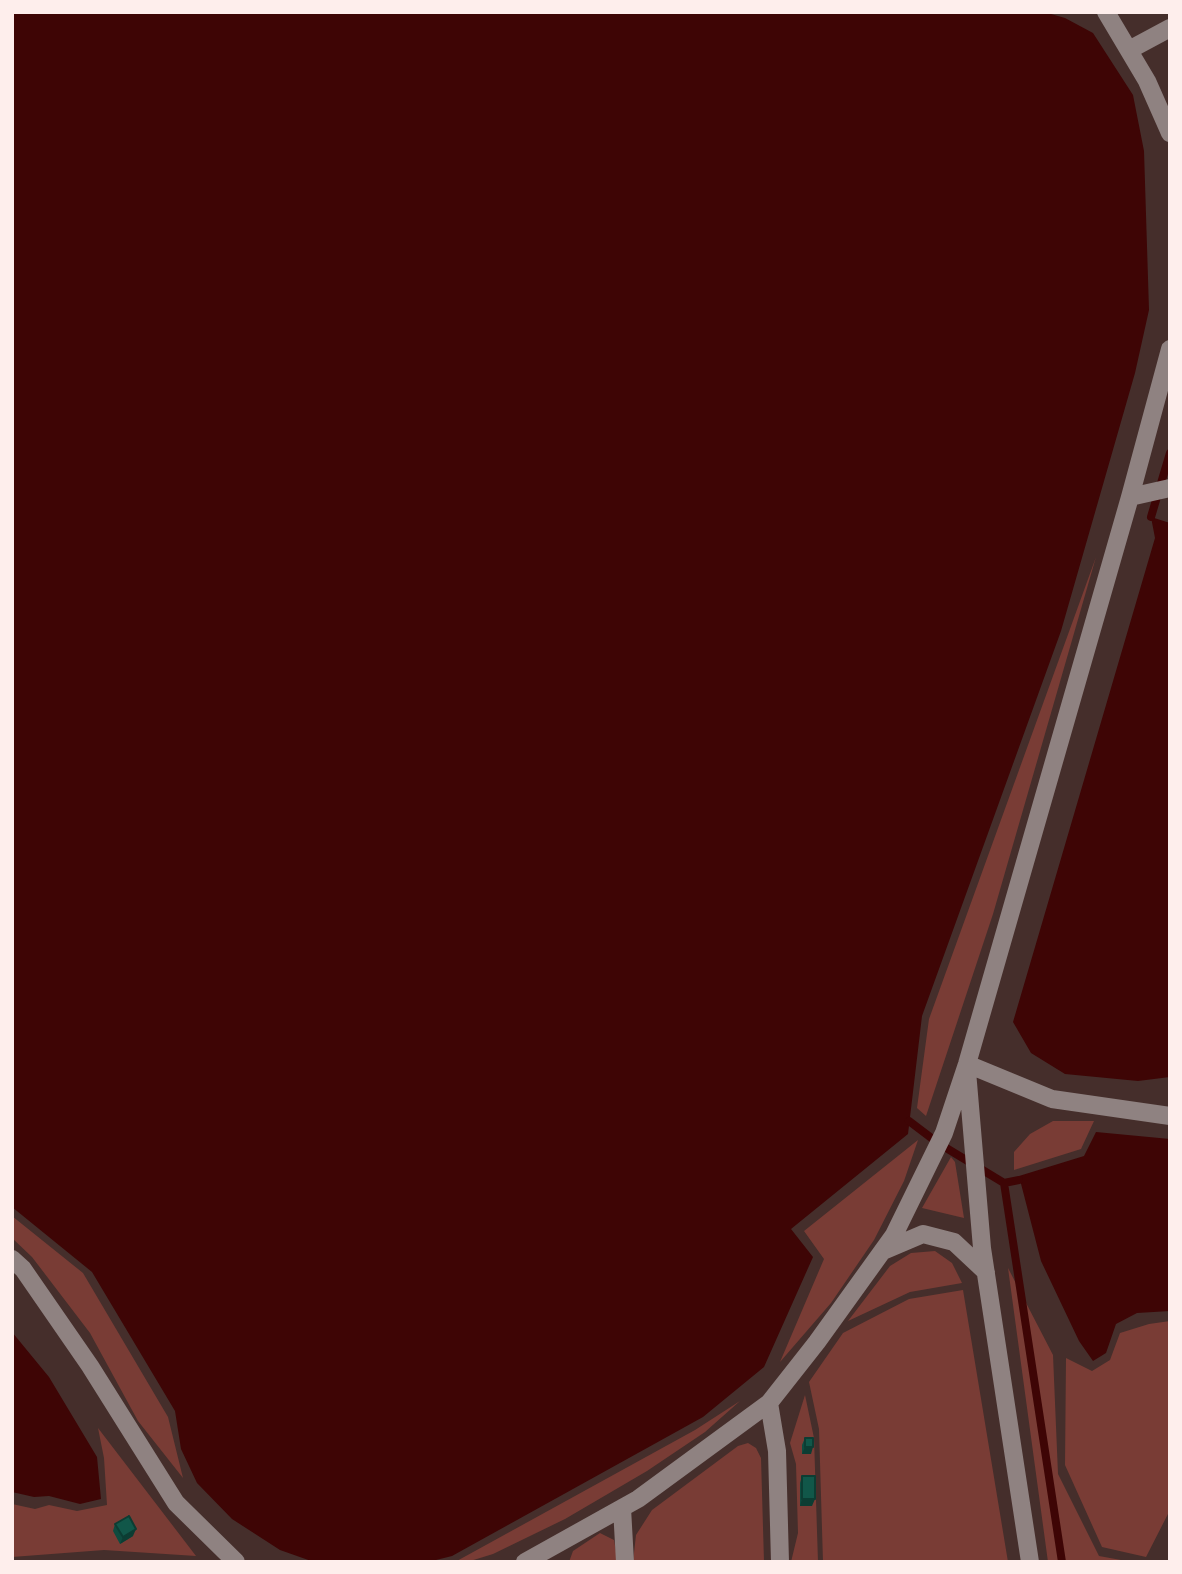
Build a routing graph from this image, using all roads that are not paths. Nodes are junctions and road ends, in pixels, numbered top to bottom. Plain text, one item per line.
1 (1107, 12) edge
2 (1170, 28) edge
3 (1129, 50) junction
4 (1170, 133) edge
5 (1170, 349) edge
6 (1170, 488) edge
7 (1130, 497) junction
8 (967, 1064) junction
9 (1170, 1116) edge
10 (883, 1251) junction
11 (12, 1259) edge
12 (986, 1272) junction
13 (769, 1403) junction
14 (622, 1508) junction
15 (555, 1553) edge
16 (236, 1562) edge
17 (525, 1562) edge
18 (625, 1562) edge
19 (780, 1562) edge
20 (1030, 1562) edge

1 - 3 street
2 - 3 street
3 - 4 street
5 - 7 street
6 - 7 street
7 - 8 street
8 - 9 street
8 - 10 street
8 - 12 street
10 - 12 street
10 - 13 street
11 - 16 street
12 - 20 street
13 - 14 street
13 - 19 street
14 - 15 street
14 - 18 street
15 - 17 street

